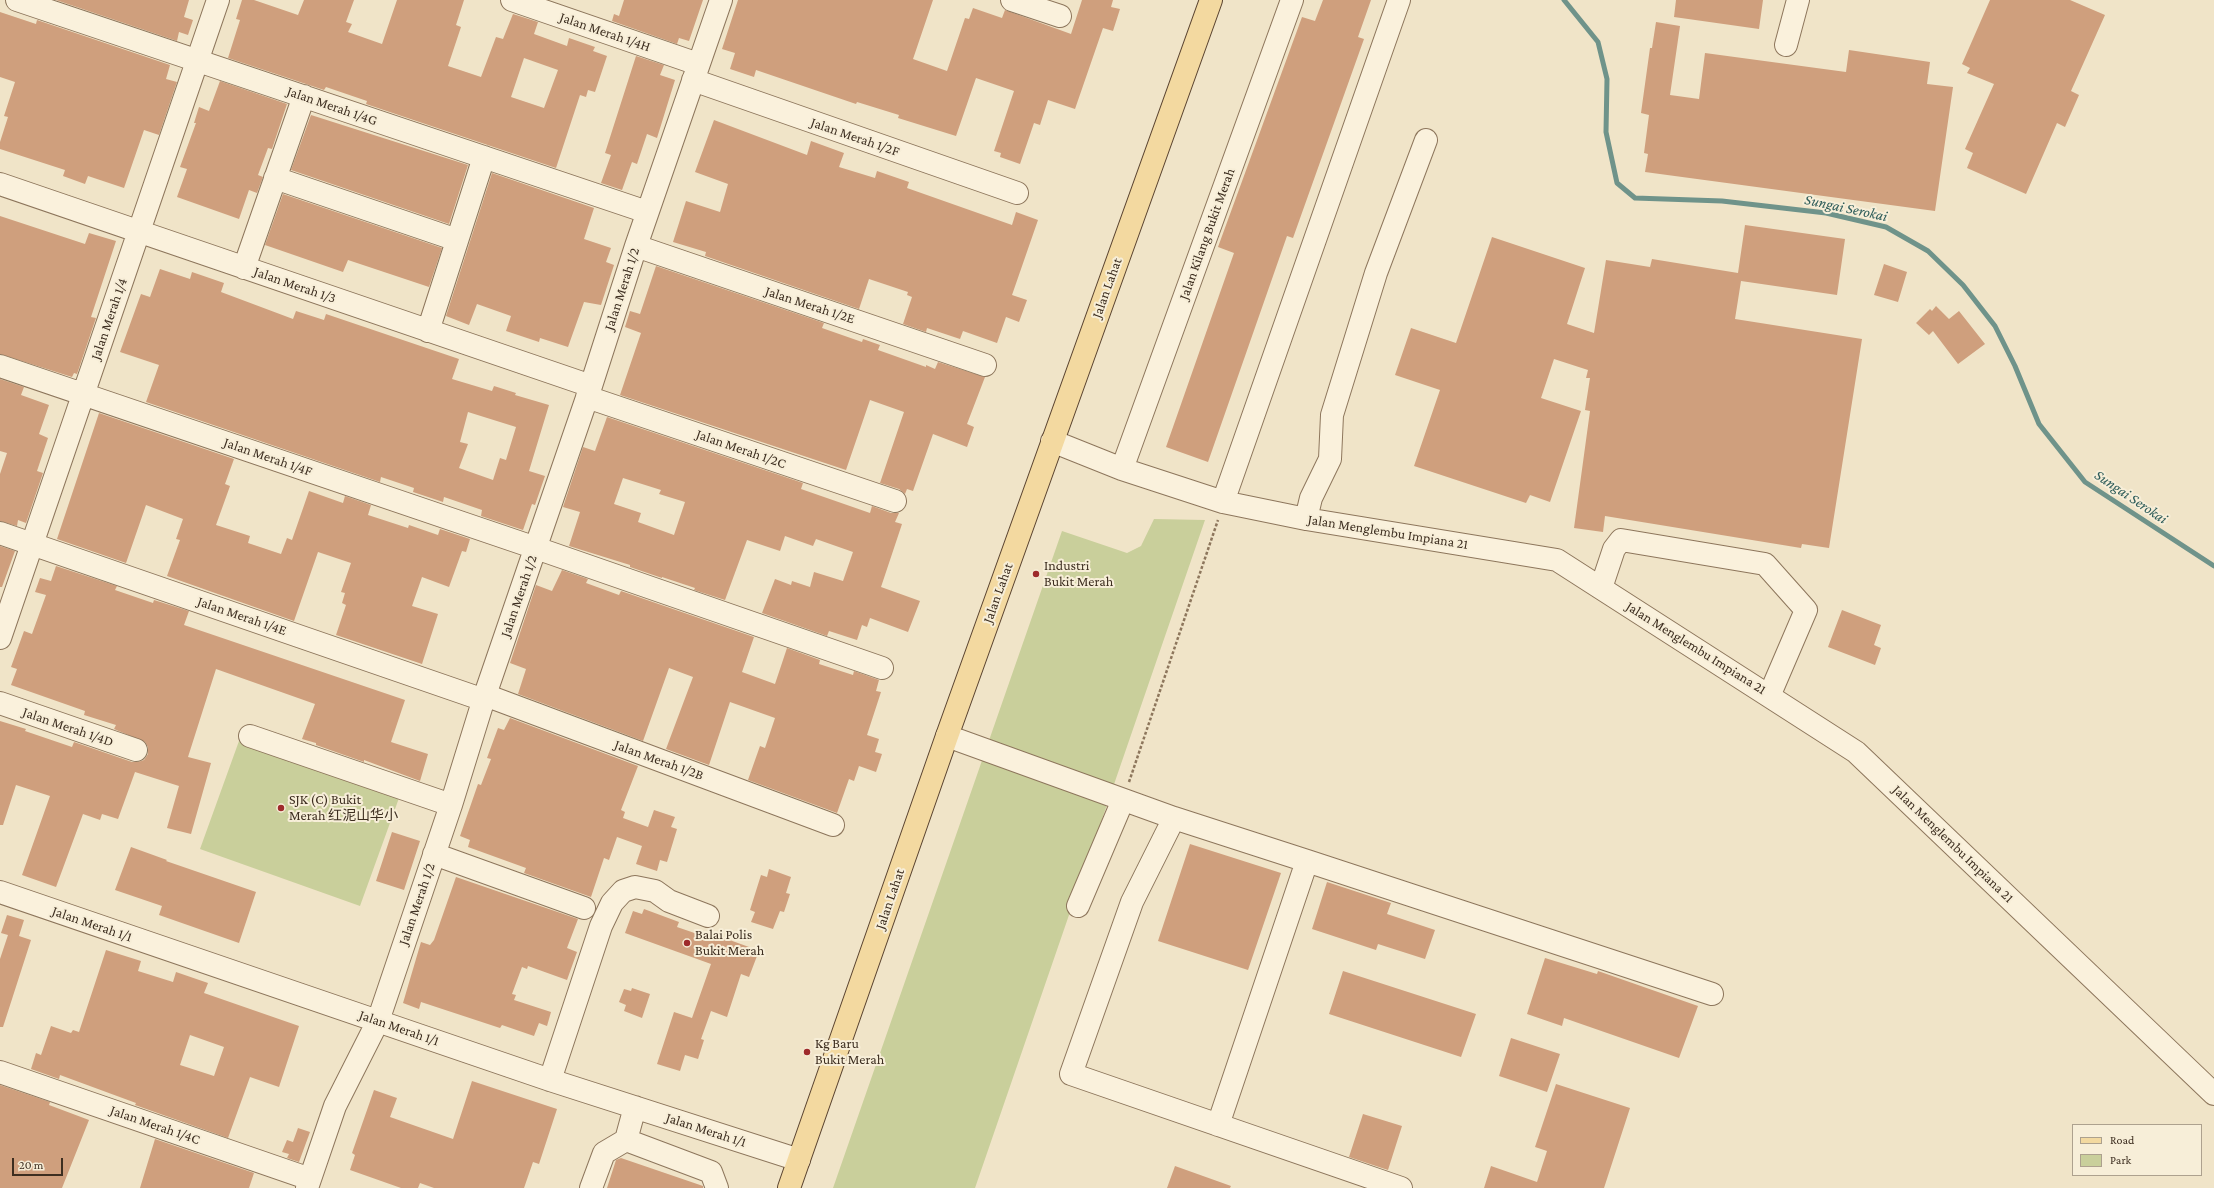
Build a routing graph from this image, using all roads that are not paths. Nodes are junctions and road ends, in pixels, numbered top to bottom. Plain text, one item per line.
1 (17, 0) edge
2 (218, 0) edge
3 (512, 0) edge
4 (721, 0) edge
5 (1012, 0) edge
6 (1211, 0) edge
7 (1292, 0) edge
8 (1399, 0) edge
9 (1798, 0) edge
10 (1060, 16) dead end
11 (1786, 45) dead end
12 (197, 60) junction
13 (696, 72) junction
14 (304, 96) junction
15 (1426, 140) dead end
16 (484, 157) junction
17 (275, 178) junction
18 (0, 184) edge
19 (1017, 193) dead end
20 (647, 212) junction
21 (139, 231) junction
22 (457, 240) junction
23 (636, 246) junction
24 (244, 268) junction
25 (428, 331) junction
26 (985, 365) dead end
27 (0, 366) edge
28 (589, 392) junction
29 (84, 394) junction
30 (1052, 441) junction
31 (1122, 469) junction
32 (894, 501) dead end
33 (1223, 502) junction
34 (1306, 519) junction
35 (0, 533) edge
36 (32, 544) junction
37 (536, 548) junction
38 (1601, 588) junction
39 (0, 638) edge
40 (882, 668) dead end
41 (1770, 694) junction
42 (485, 697) junction
43 (0, 703) edge
44 (250, 736) dead end
45 (947, 736) junction
46 (136, 750) dead end
47 (1123, 800) junction
48 (451, 805) junction
49 (1174, 818) junction
50 (833, 825) dead end
51 (434, 854) junction
52 (1306, 861) junction
53 (0, 892) edge
54 (1078, 906) dead end
55 (584, 908) dead end
56 (708, 916) dead end
57 (1712, 994) dead end
58 (378, 1021) junction
59 (0, 1072) edge
60 (550, 1080) junction
61 (2214, 1094) edge
62 (635, 1107) junction
63 (1218, 1125) junction
64 (626, 1140) junction
65 (799, 1160) junction
66 (309, 1183) edge
67 (591, 1188) edge
68 (717, 1188) edge
69 (789, 1188) edge
70 (1401, 1188) edge

1 - 12 street, Jalan Merah 1/4G
2 - 12 street, Jalan Merah 1/4
3 - 13 street, Jalan Merah 1/4H
4 - 13 street, Jalan Merah 1/2
5 - 10 street
6 - 30 main road, Jalan Lahat
7 - 31 street, Jalan Kilang Bukit Merah
8 - 33 street
9 - 11 street
12 - 14 street, Jalan Merah 1/4G
12 - 21 street, Jalan Merah 1/4
13 - 19 street, Jalan Merah 1/2F
13 - 20 street, Jalan Merah 1/2
14 - 16 street, Jalan Merah 1/4G
14 - 17 street
15 - 34 street
16 - 20 street, Jalan Merah 1/4G
16 - 22 street
17 - 22 street
17 - 24 street
18 - 21 street, Jalan Merah 1/3
20 - 23 street, Jalan Merah 1/2
21 - 24 street, Jalan Merah 1/3
21 - 29 street, Jalan Merah 1/4
22 - 25 street
23 - 26 street, Jalan Merah 1/2E
23 - 28 street, Jalan Merah 1/2
24 - 25 street, Jalan Merah 1/3
25 - 28 street, Jalan Merah 1/3
27 - 29 street, Jalan Merah 1/4F
28 - 32 street, Jalan Merah 1/2C
28 - 37 street, Jalan Merah 1/2
29 - 36 street, Jalan Merah 1/4
29 - 37 street, Jalan Merah 1/4F
30 - 31 street, Jalan Menglembu Impiana 21
30 - 45 main road, Jalan Lahat
31 - 33 street, Jalan Menglembu Impiana 21
33 - 34 street, Jalan Menglembu Impiana 21
34 - 38 street, Jalan Menglembu Impiana 21
35 - 36 street, Jalan Merah 1/4E
36 - 39 street, Jalan Merah 1/4
36 - 42 street, Jalan Merah 1/4E
37 - 40 street
37 - 42 street, Jalan Merah 1/2
38 - 41 street, Jalan Menglembu Impiana 21
38 - 41 street
41 - 61 street, Jalan Menglembu Impiana 21
42 - 48 street, Jalan Merah 1/2
42 - 50 street, Jalan Merah 1/2B
43 - 46 street, Jalan Merah 1/4D
44 - 48 street
45 - 47 street
45 - 65 main road, Jalan Lahat
47 - 49 street
47 - 54 street
48 - 51 street, Jalan Merah 1/2
49 - 52 street
49 - 63 street
51 - 55 street
51 - 58 street, Jalan Merah 1/2
52 - 57 street
52 - 63 street
53 - 58 street, Jalan Merah 1/1
56 - 60 street
58 - 60 street, Jalan Merah 1/1
58 - 66 street, Jalan Merah 1/2
59 - 66 street, Jalan Merah 1/4C
60 - 62 street, Jalan Merah 1/1
62 - 64 street
62 - 65 street, Jalan Merah 1/1
63 - 70 street
64 - 67 street
64 - 68 street
65 - 69 main road, Jalan Lahat

